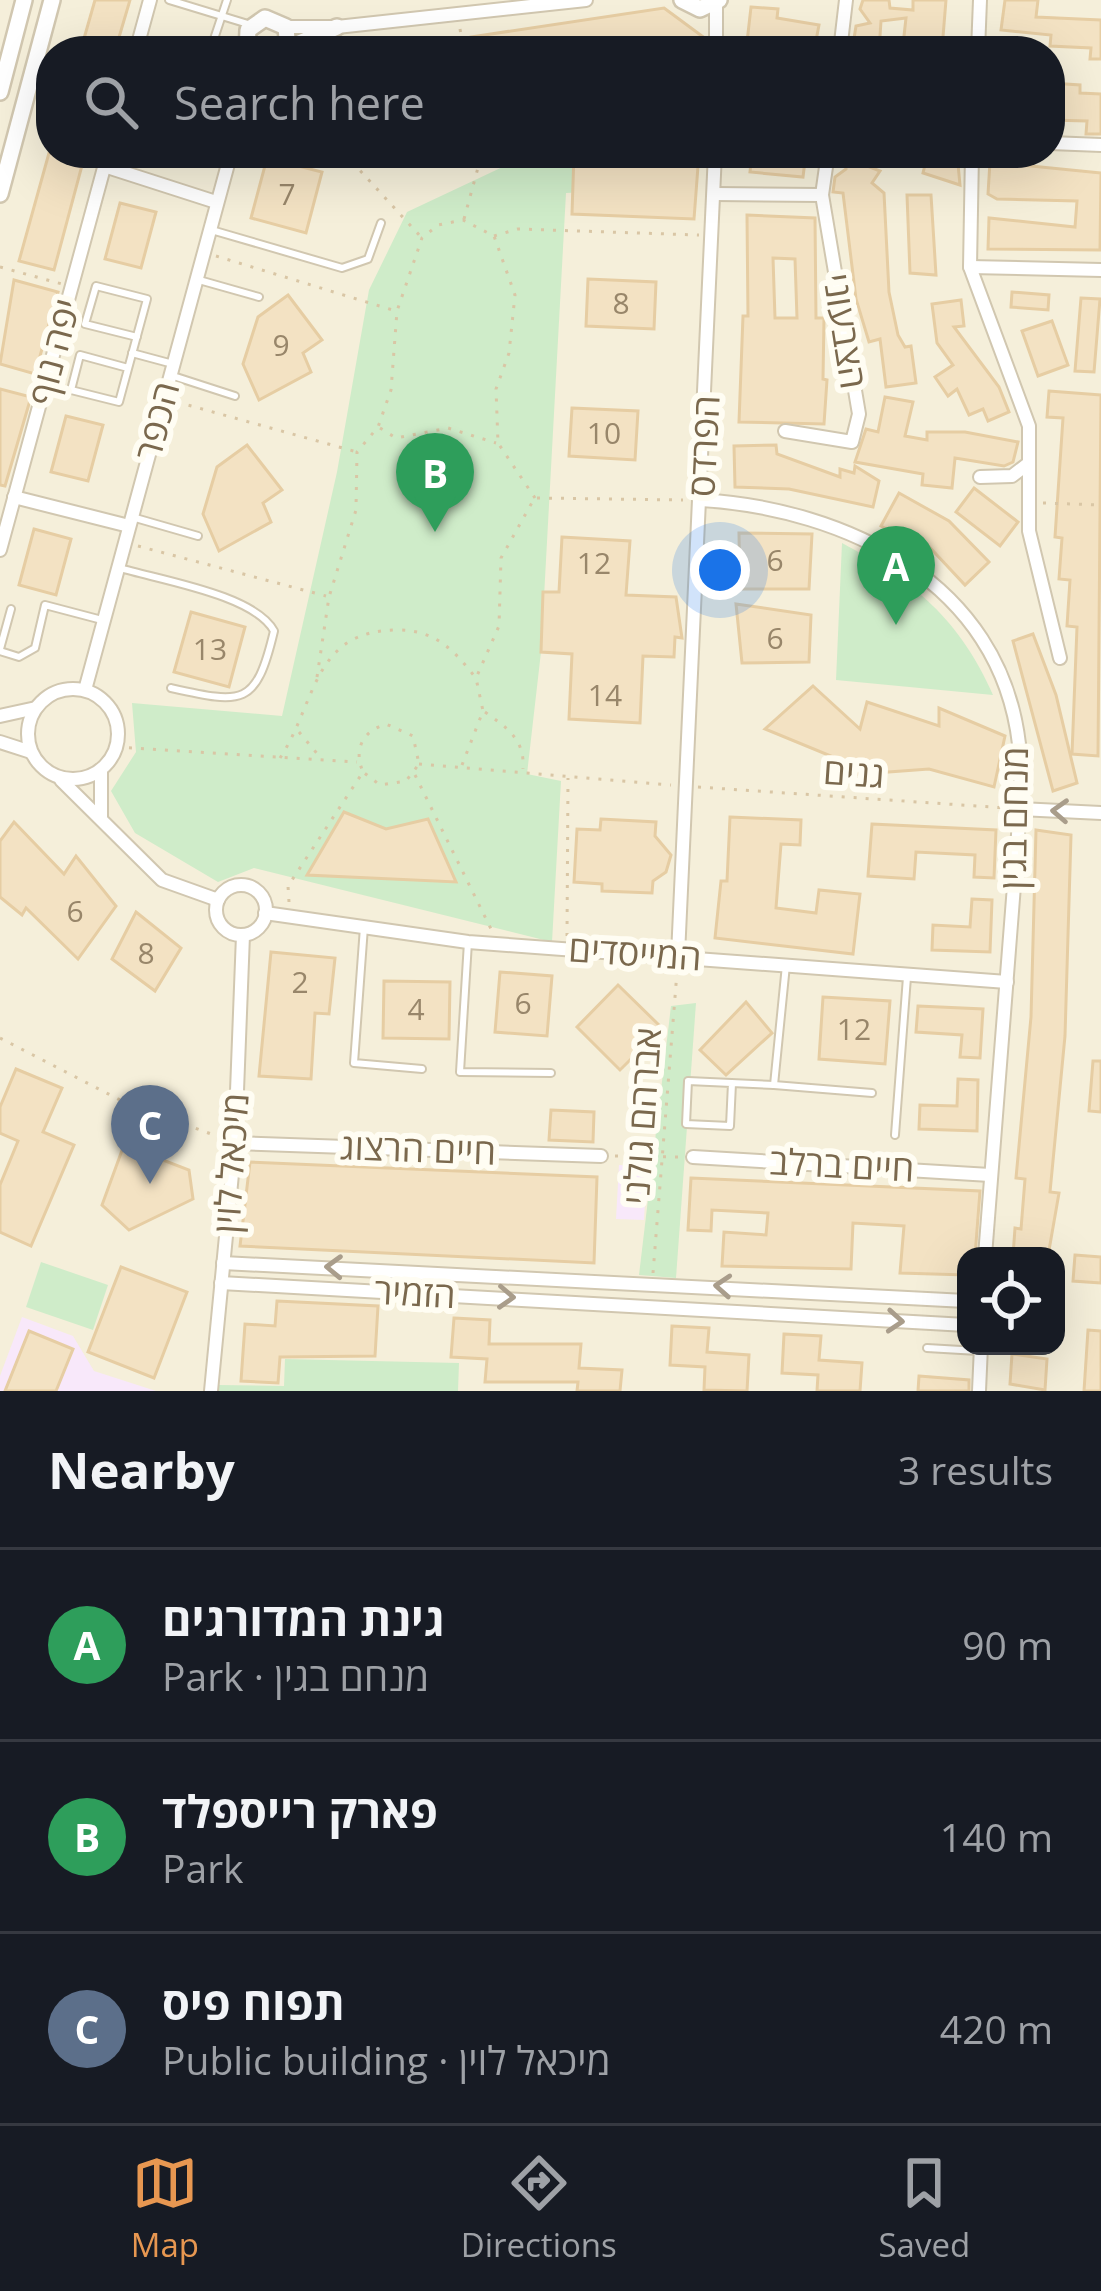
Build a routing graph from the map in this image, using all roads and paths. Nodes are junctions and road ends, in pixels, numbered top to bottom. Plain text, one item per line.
1 (24, 0) edge
2 (52, 0) edge
3 (150, 0) edge
4 (169, 0) edge
5 (227, 0) edge
6 (586, 0) edge
7 (682, 0) edge
8 (846, 0) edge
9 (980, 0) edge
10 (717, 1) edge
11 (494, 5) edge
12 (221, 16) junction
13 (458, 16) junction
14 (251, 25) junction
15 (286, 27) junction
16 (337, 27) junction
17 (42, 36) edge
18 (140, 36) edge
19 (215, 36) edge
20 (249, 36) edge
21 (287, 36) edge
22 (317, 36) edge
23 (461, 36) edge
24 (716, 36) edge
25 (842, 36) edge
26 (978, 36) edge
27 (36, 60) edge
28 (0, 92) edge
29 (1065, 144) edge
30 (1101, 146) edge
31 (104, 168) edge
32 (127, 168) edge
33 (226, 168) edge
34 (358, 168) edge
35 (478, 168) edge
36 (716, 168) edge
37 (825, 168) edge
38 (972, 168) edge
39 (0, 194) edge
40 (715, 194) junction
41 (822, 195) junction
42 (216, 202) junction
43 (464, 220) junction
44 (381, 223) dead end
45 (208, 229) junction
46 (494, 236) junction
47 (713, 236) junction
48 (422, 238) junction
49 (202, 252) junction
50 (0, 267) edge
51 (970, 267) junction
52 (1101, 270) edge
53 (195, 278) junction
54 (72, 286) junction
55 (259, 298) dead end
56 (397, 311) junction
57 (136, 337) junction
58 (132, 352) junction
59 (128, 368) junction
60 (171, 369) junction
61 (235, 396) dead end
62 (163, 398) junction
63 (378, 427) junction
64 (785, 431) dead end
65 (498, 443) junction
66 (358, 452) junction
67 (1029, 463) junction
68 (980, 477) dead end
69 (14, 497) junction
70 (535, 498) junction
71 (701, 500) junction
72 (1029, 503) junction
73 (1101, 505) edge
74 (130, 522) junction
75 (198, 536) dead end
76 (124, 542) junction
77 (0, 550) edge
78 (118, 568) junction
79 (329, 597) junction
80 (11, 609) dead end
81 (104, 620) junction
82 (0, 650) edge
83 (1060, 658) dead end
84 (317, 677) junction
85 (476, 678) junction
86 (171, 688) dead end
87 (85, 690) junction
88 (36, 708) junction
89 (483, 711) junction
90 (0, 716) edge
91 (298, 730) junction
92 (0, 742) edge
93 (117, 747) junction
94 (31, 752) junction
95 (280, 758) junction
96 (322, 760) junction
97 (359, 762) junction
98 (418, 764) junction
99 (461, 767) junction
100 (101, 770) junction
101 (48, 772) junction
102 (363, 772) junction
103 (523, 772) junction
104 (414, 773) junction
105 (568, 776) junction
106 (684, 786) junction
107 (1020, 808) junction
108 (1101, 813) edge
109 (101, 818) junction
110 (218, 900) junction
111 (265, 913) junction
112 (289, 915) junction
113 (364, 927) junction
114 (243, 935) junction
115 (468, 942) junction
116 (498, 944) junction
117 (567, 948) junction
118 (678, 955) junction
119 (786, 964) junction
120 (908, 974) junction
121 (1007, 982) junction
122 (0, 1038) edge
123 (422, 1069) dead end
124 (551, 1073) dead end
125 (732, 1083) junction
126 (774, 1085) junction
127 (872, 1093) dead end
128 (895, 1135) dead end
129 (235, 1143) junction
130 (601, 1156) joint
131 (664, 1157) junction
132 (693, 1157) joint
133 (990, 1175) junction
134 (986, 1247) edge
135 (223, 1263) junction
136 (608, 1279) junction
137 (647, 1281) junction
138 (221, 1282) junction
139 (957, 1300) edge
140 (608, 1303) junction
141 (639, 1304) junction
142 (957, 1324) edge
143 (927, 1348) dead end
144 (957, 1349) edge
145 (981, 1355) edge
146 (211, 1391) edge
147 (979, 1391) edge

1 - 28 street
2 - 17 street
3 - 18 street
4 - 12 lane
5 - 12 lane
6 - 11 street
7 - 10 street
8 - 25 street
9 - 26 street
10 - 24 street
11 - 13 street
12 - 14 lane
12 - 19 lane
13 - 16 street
13 - 23 path
14 - 15 street
14 - 20 street
15 - 16 street
15 - 21 street
16 - 22 street
27 - 39 street
29 - 30 street
31 - 54 street, יפה נוף
32 - 42 street
33 - 42 street, הכפר
34 - 48 path
35 - 43 path
36 - 40 street, הפרדס
37 - 41 street, הצבעוני
38 - 51 street
40 - 41 street
40 - 47 street, הפרדס
41 - 64 street, הצבעוני
42 - 45 street, הכפר
43 - 46 path
43 - 48 path
44 - 45 lane
45 - 49 street, הכפר
46 - 47 path
46 - 65 path
47 - 71 street, הפרדס
48 - 56 path
49 - 53 street, הכפר
49 - 56 path
50 - 54 path
51 - 52 street
51 - 67 street
53 - 55 lane
53 - 60 street, הכפר
54 - 69 street, יפה נוף
56 - 63 path
57 - 57 lane
57 - 58 lane
58 - 59 lane
58 - 60 lane
59 - 59 lane
60 - 61 lane
60 - 62 street, הכפר
62 - 66 path
62 - 74 street, הכפר
63 - 65 path
63 - 66 path
65 - 70 path
66 - 79 path
67 - 68 street
67 - 72 street
69 - 74 street
69 - 77 street, יפה נוף
70 - 71 path
70 - 85 path
71 - 106 street, הפרדס
71 - 107 street, מנחם בגין
72 - 73 path
72 - 83 street
74 - 75 lane
74 - 76 street, הכפר
76 - 78 street, הכפר
76 - 79 path
78 - 81 street, הכפר
78 - 86 lane
79 - 84 path
80 - 82 lane
81 - 82 lane
81 - 87 street, הכפר
84 - 85 path
84 - 91 path
85 - 89 path
87 - 88 street
87 - 93 street
88 - 90 street
88 - 94 street
89 - 99 path
89 - 103 path
91 - 95 path
91 - 96 path
92 - 94 street
93 - 95 path
93 - 100 street
94 - 101 street
95 - 96 path
96 - 97 path
97 - 98 path
97 - 102 path
98 - 99 path, גנים
98 - 104 path
99 - 103 path, גנים
100 - 101 street
100 - 109 street
101 - 109 street
102 - 104 path
102 - 112 path
103 - 105 path, גנים
104 - 116 path
105 - 106 path, גנים
105 - 117 path
106 - 107 path, גנים
106 - 118 street, הפרדס
108 -> 107 street
107 - 121 street, מנחם בגין
109 - 110 street
110 - 111 street
110 - 114 street
111 - 112 street, המייסדים
111 - 114 street
112 - 113 street, המייסדים
113 - 115 street, המייסדים
113 - 123 lane
114 - 129 street, מיכאל לוין
115 - 116 street, המייסדים
115 - 124 lane
116 - 117 street, המייסדים
117 - 118 street, המייסדים
118 - 119 street, המייסדים
118 - 131 path, אברהם גולני
119 - 120 street, המייסדים
119 - 126 lane
120 - 121 street, המייסדים
120 - 128 lane
121 - 133 street, מנחם בגין
122 - 129 path
125 - 125 lane
125 - 126 lane
126 - 127 lane
129 - 130 street, חיים הרצוג
129 - 135 street, מיכאל לוין
130 - 131 path
131 - 132 path
131 - 137 path, אברהם גולני
132 - 133 street, חיים ברלב
133 - 134 street, מנחם בגין
136 -> 135 street, הזמיר
135 - 138 street, מיכאל לוין
136 - 137 street, הזמיר
136 - 140 street
139 -> 137 street, הזמיר
137 - 141 street
138 -> 140 street, הזמיר
138 - 146 street, מיכאל לוין
140 - 141 street, הזמיר
141 -> 142 street, הזמיר
143 - 144 lane
145 - 147 street

